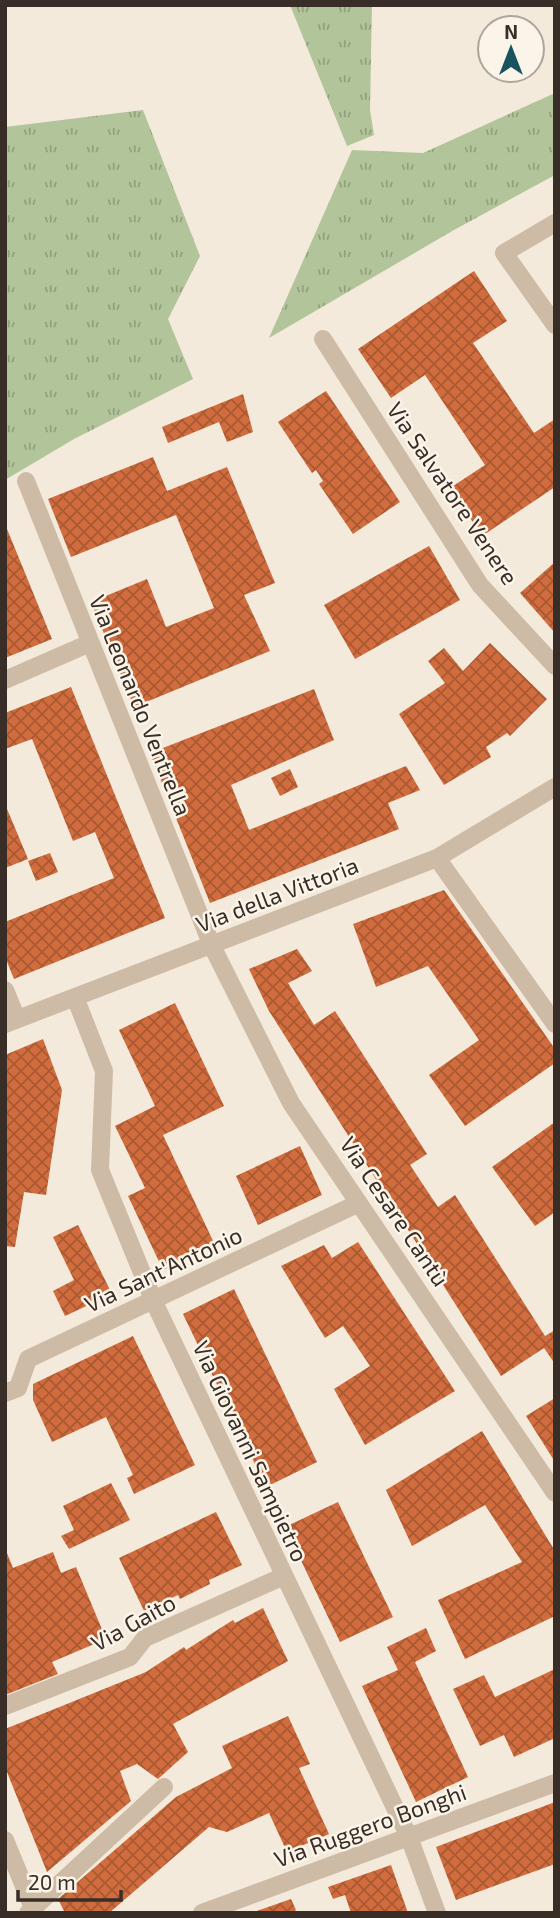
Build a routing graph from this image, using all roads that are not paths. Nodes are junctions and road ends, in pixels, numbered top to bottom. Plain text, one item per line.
1 (555, 223) edge
2 (555, 325) edge
3 (323, 339) dead end
4 (26, 481) dead end
5 (90, 643) junction
6 (555, 666) edge
7 (5, 680) edge
8 (555, 787) edge
9 (437, 858) junction
10 (212, 946) junction
11 (5, 990) edge
12 (75, 997) junction
13 (11, 1022) edge
14 (555, 1024) edge
15 (359, 1203) junction
16 (154, 1302) junction
17 (5, 1393) edge
18 (555, 1493) edge
19 (284, 1576) junction
20 (5, 1706) edge
21 (555, 1783) edge
22 (164, 1787) dead end
23 (409, 1837) junction
24 (5, 1840) edge
25 (32, 1911) edge
26 (202, 1913) edge
27 (437, 1913) edge

1 - 2 street
3 - 6 street, Via Salvatore Venere
4 - 5 street, Via Leonardo Ventrella
5 - 7 street
5 - 10 street, Via Leonardo Ventrella
8 - 9 street, Via della Vittoria
9 - 10 street, Via della Vittoria
9 - 14 street
10 - 12 street, Via della Vittoria
10 - 15 street, Via Cesare Cantù
11 - 13 street
12 - 13 street, Via della Vittoria
12 - 16 street, Via Giovanni Sampietro
15 - 16 street, Via Sant'Antonio
15 - 18 street, Via Cesare Cantù
16 - 17 street, Via Sant'Antonio
16 - 19 street, Via Giovanni Sampietro
19 - 20 street, Via Gaito
19 - 23 street, Via Giovanni Sampietro
21 - 23 street, Via Ruggero Bonghi
22 - 25 street
23 - 26 street, Via Ruggero Bonghi
23 - 27 street, Via Giovanni Sampietro
24 - 25 street

